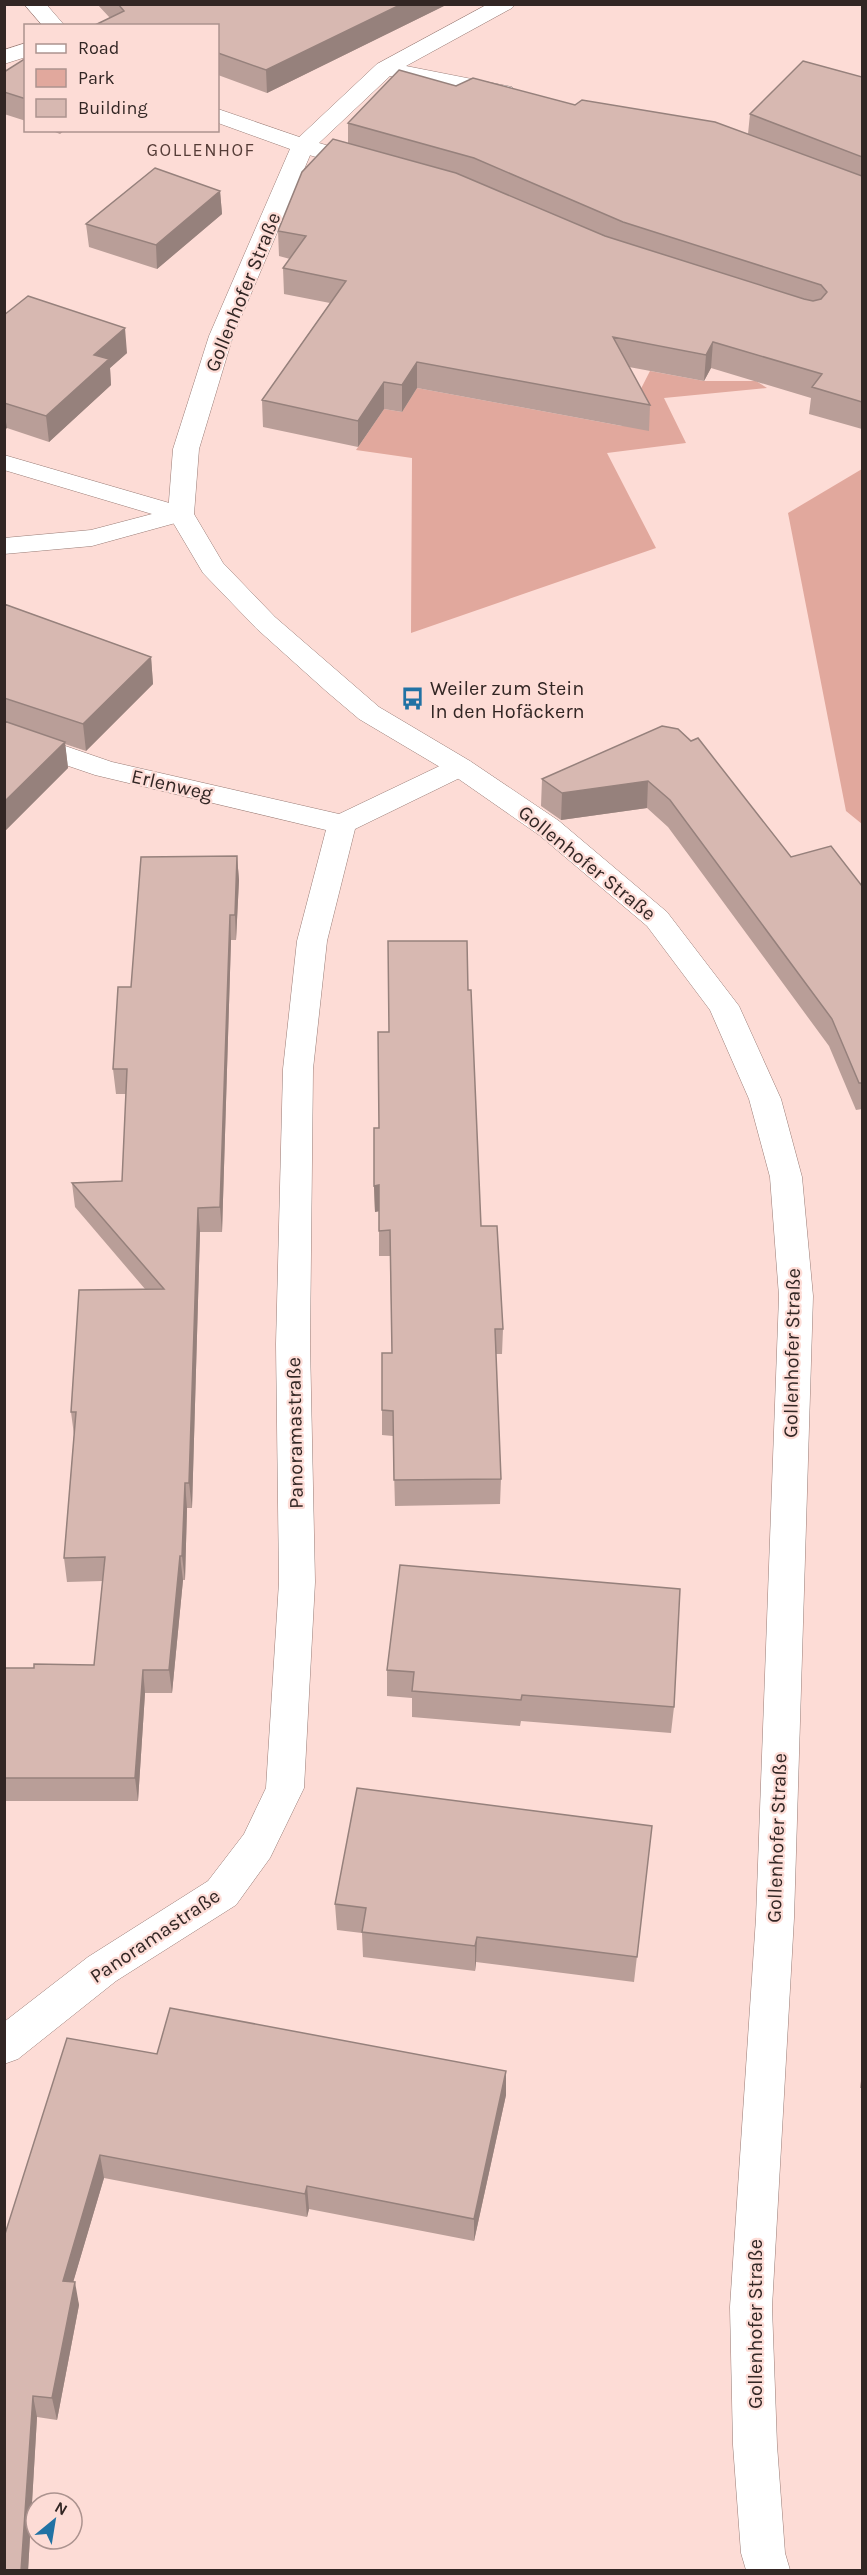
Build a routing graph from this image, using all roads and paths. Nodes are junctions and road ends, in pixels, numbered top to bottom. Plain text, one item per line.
1 (34, 4) edge
2 (505, 4) edge
3 (53, 24) edge
4 (24, 50) edge
5 (4, 58) edge
6 (385, 69) junction
7 (523, 96) edge
8 (219, 116) edge
9 (303, 146) junction
10 (384, 169) edge
11 (4, 462) edge
12 (181, 514) junction
13 (4, 546) edge
14 (4, 734) edge
15 (460, 767) junction
16 (342, 824) junction
17 (4, 2046) edge
18 (768, 2571) edge

1 - 3 street
2 - 6 street
4 - 5 street
6 - 7 street
6 - 9 street
8 - 9 street
9 - 10 street
9 - 12 street, Gollenhofer Straße
11 - 12 street
12 - 13 street
12 - 15 street, Gollenhofer Straße
14 - 16 street, Erlenweg
15 - 16 street
15 - 18 street, Gollenhofer Straße
16 - 17 street, Panoramastraße

